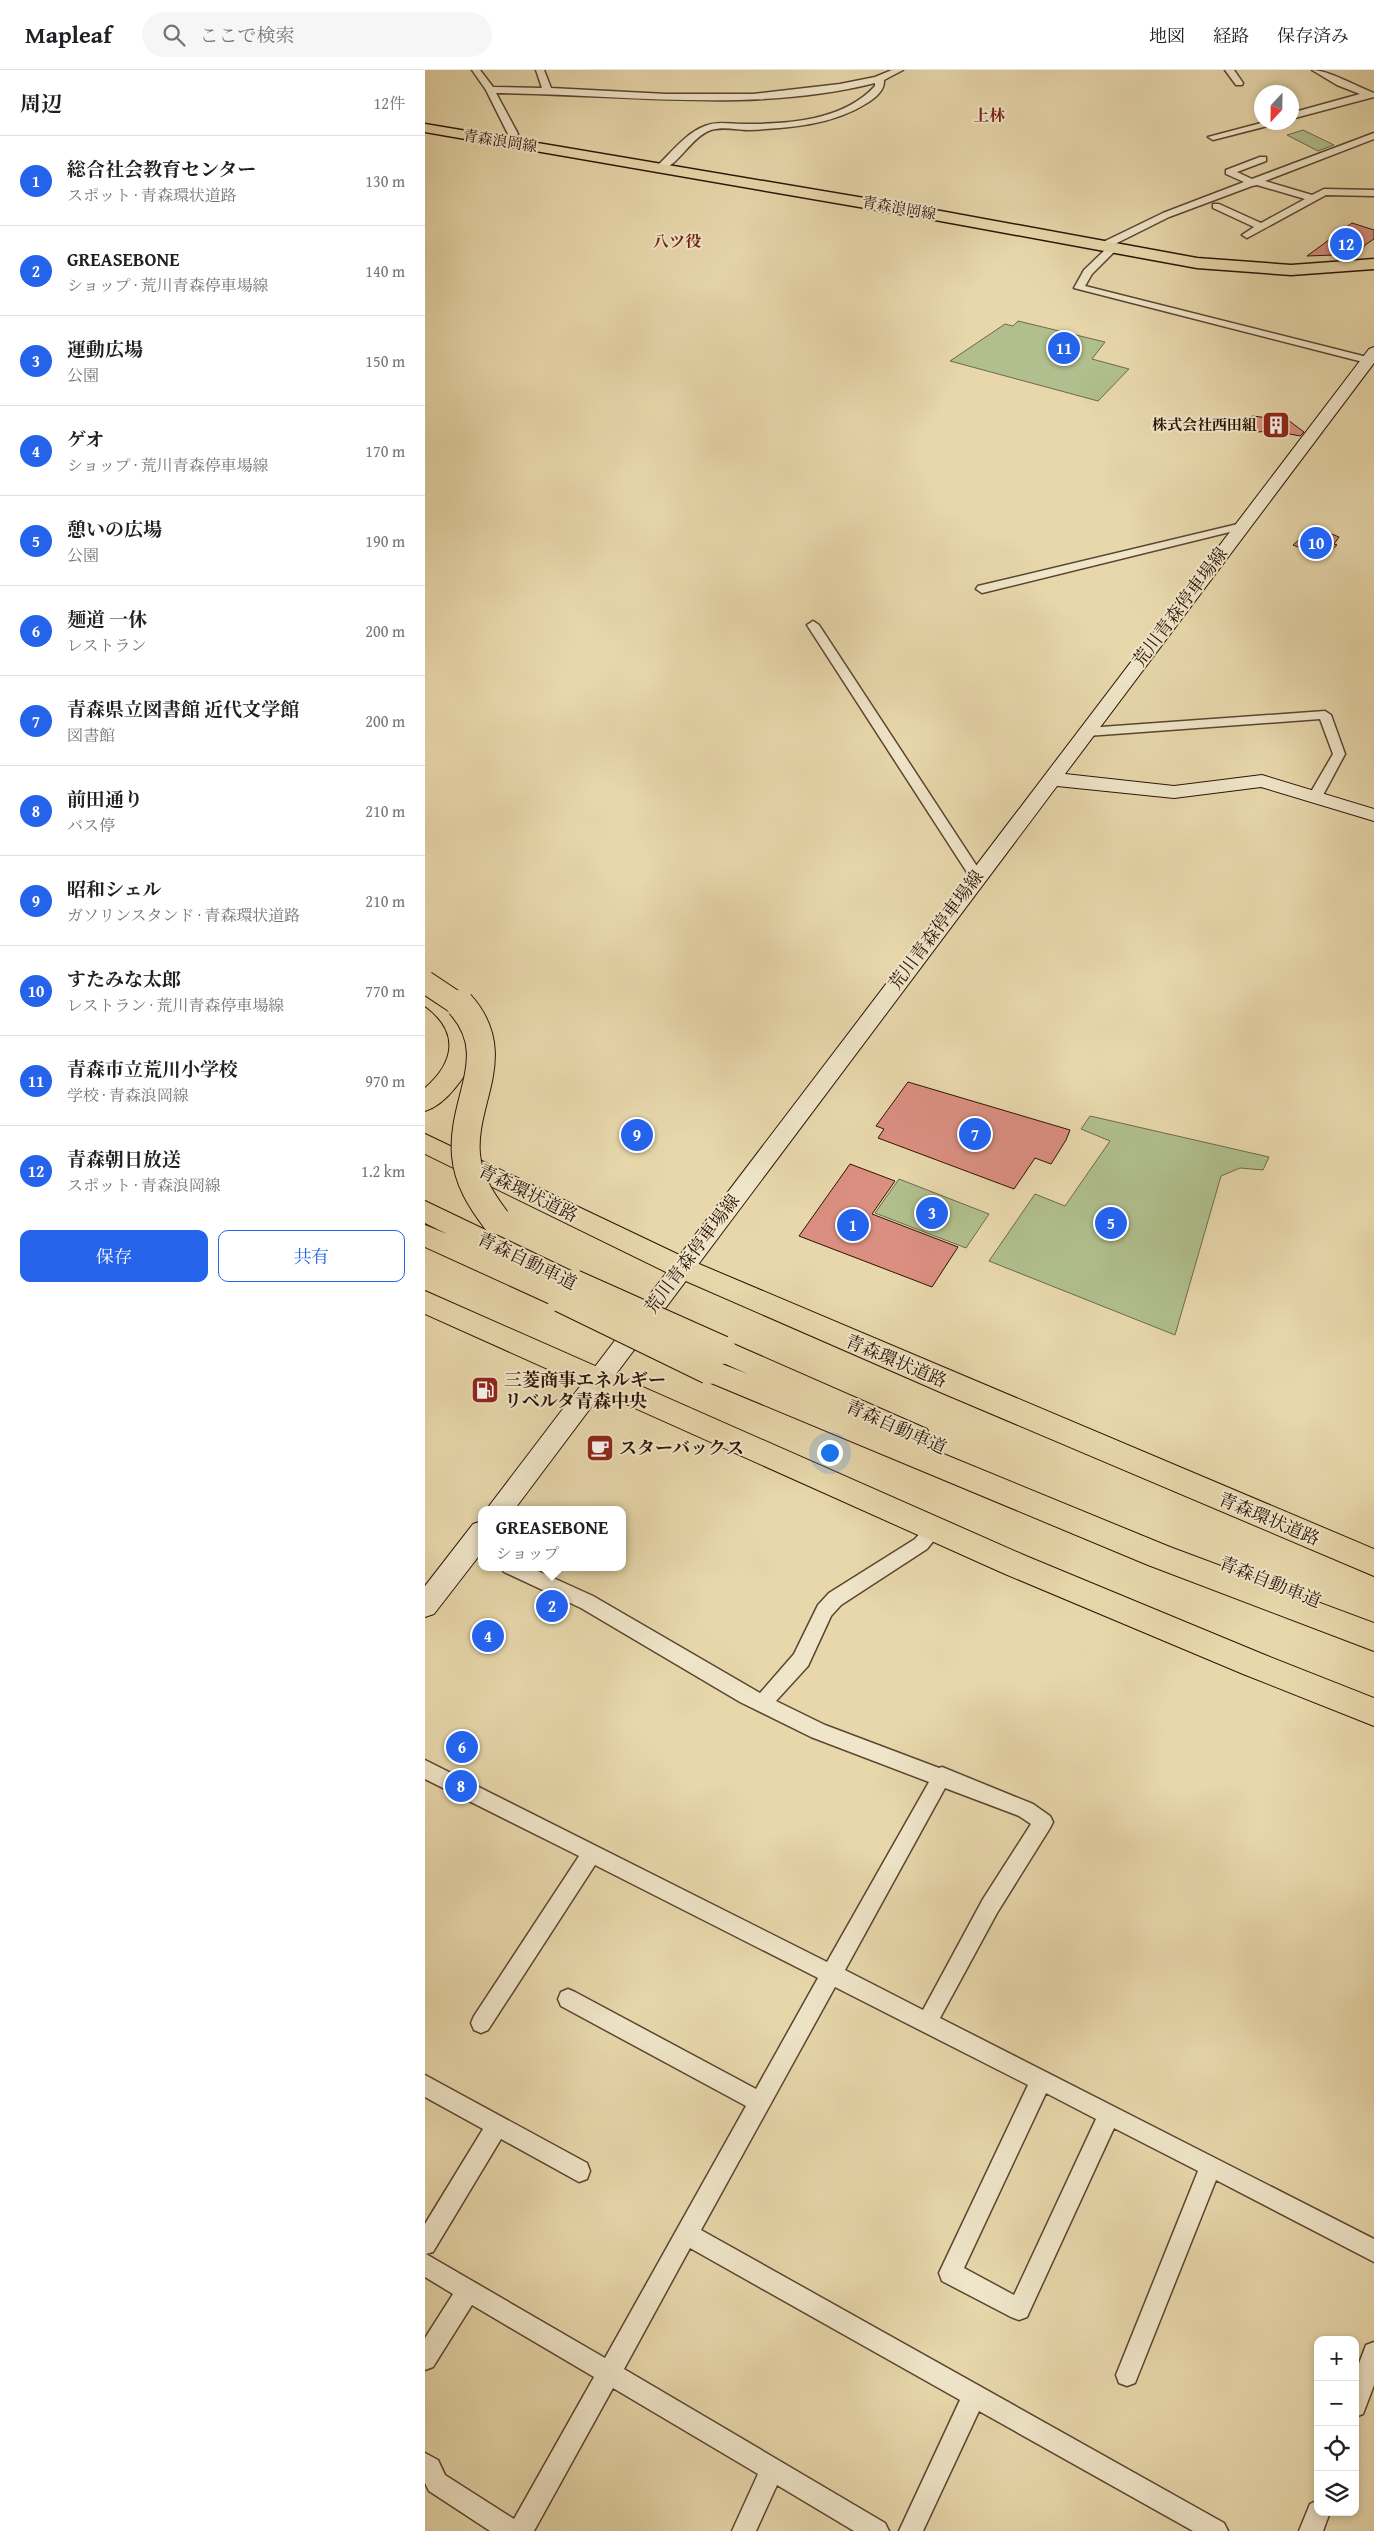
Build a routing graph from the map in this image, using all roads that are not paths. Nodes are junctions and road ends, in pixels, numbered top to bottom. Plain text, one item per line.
1 (476, 70) edge
2 (540, 70) edge
3 (899, 70) edge
4 (1229, 70) edge
5 (1315, 70) edge
6 (879, 79) junction
7 (1239, 83) dead end
8 (490, 90) junction
9 (547, 90) junction
10 (1371, 95) edge
11 (1299, 114) edge
12 (425, 128) edge
13 (1254, 128) edge
14 (1374, 136) edge
15 (1213, 137) dead end
16 (507, 142) junction
17 (1351, 145) junction
18 (1366, 148) dead end
19 (1263, 159) dead end
20 (661, 168) junction
21 (1254, 182) junction
22 (1374, 193) edge
23 (1313, 198) junction
24 (1216, 206) dead end
25 (1261, 227) junction
26 (1247, 235) dead end
27 (1108, 247) junction
28 (1374, 264) edge
29 (1371, 356) edge
30 (1242, 526) junction
31 (982, 589) dead end
32 (813, 625) dead end
33 (1087, 732) junction
34 (1051, 779) junction
35 (1315, 797) junction
36 (1374, 815) edge
37 (977, 877) junction
38 (425, 982) edge
39 (425, 994) edge
40 (425, 1102) edge
41 (425, 1143) edge
42 (425, 1211) edge
43 (425, 1235) edge
44 (425, 1250) edge
45 (683, 1268) junction
46 (567, 1291) junction
47 (425, 1302) edge
48 (707, 1360) junction
49 (597, 1378) junction
50 (502, 1506) edge
51 (933, 1530) junction
52 (477, 1547) edge
53 (1374, 1563) edge
54 (519, 1571) edge
55 (425, 1606) edge
56 (1374, 1626) edge
57 (1374, 1637) edge
58 (763, 1703) junction
59 (1374, 1712) edge
60 (425, 1769) edge
61 (942, 1776) junction
62 (592, 1853) junction
63 (832, 1974) junction
64 (568, 1999) dead end
65 (927, 2022) junction
66 (481, 2023) dead end
67 (1041, 2080) junction
68 (425, 2085) edge
69 (760, 2102) junction
70 (1109, 2115) junction
71 (498, 2125) junction
72 (1211, 2166) junction
73 (579, 2171) dead end
74 (688, 2235) junction
75 (425, 2244) edge
76 (1374, 2252) edge
77 (425, 2265) edge
78 (468, 2290) junction
79 (1374, 2353) edge
80 (425, 2359) edge
81 (609, 2373) junction
82 (1127, 2375) dead end
83 (974, 2395) junction
84 (1359, 2395) edge
85 (425, 2465) edge
86 (772, 2470) junction
87 (1317, 2516) edge
88 (511, 2531) edge
89 (521, 2531) edge
90 (744, 2531) edge
91 (877, 2531) edge
92 (911, 2531) edge
93 (1216, 2531) edge
94 (1311, 2531) edge

1 - 8 street
2 - 9 street
3 - 6 street
4 - 7 street
5 - 10 street
6 - 9 street
6 - 20 street
8 - 9 street
8 - 16 street
10 - 11 street
12 - 16 main road, 青森浪岡線
13 - 15 street
14 - 17 street
16 - 20 main road, 青森浪岡線
17 - 18 street
17 - 21 street
19 - 21 street
20 - 27 main road, 青森浪岡線
21 - 23 street
21 - 27 street
22 - 23 street
23 - 25 street
24 - 25 street
25 - 26 street
27 - 28 main road, 青森浪岡線
27 - 29 street
29 - 30 main road, 荒川青森停車場線
30 - 31 street
30 - 33 main road, 荒川青森停車場線
32 - 37 street
33 - 34 main road, 荒川青森停車場線
33 - 35 street
34 - 35 main road
34 - 37 main road, 荒川青森停車場線
35 - 36 main road
37 - 45 main road, 荒川青森停車場線
38 - 46 highway, bridge
39 - 40 highway
41 - 45 highway, 青森環状道路
42 - 46 highway, 青森自動車道
43 - 46 highway, 青森自動車道
44 - 46 highway
45 - 49 main road, 荒川青森停車場線
45 - 53 highway, 青森環状道路
46 - 48 highway, 青森自動車道, bridge
46 - 48 highway, 青森自動車道, bridge
47 - 49 highway
48 - 56 highway, 青森自動車道
48 - 57 highway, 青森自動車道
49 - 50 main road, 荒川青森停車場線
49 - 51 highway
51 - 58 street
51 - 59 highway
52 - 55 main road
54 - 58 street
58 - 61 street
60 - 62 street
61 - 63 street
61 - 65 street
62 - 63 street
62 - 66 street
63 - 65 street
63 - 69 street
64 - 69 street
65 - 67 street
67 - 70 street
67 - 70 street
68 - 71 street
69 - 74 street
70 - 72 street
71 - 73 street
71 - 75 street
72 - 76 street
72 - 82 street
74 - 81 street
74 - 83 street
77 - 78 street
78 - 80 street
78 - 81 street
79 - 84 street
81 - 86 street
81 - 89 street
83 - 92 street
83 - 93 street
85 - 88 street
86 - 90 street
86 - 91 street
87 - 94 street

